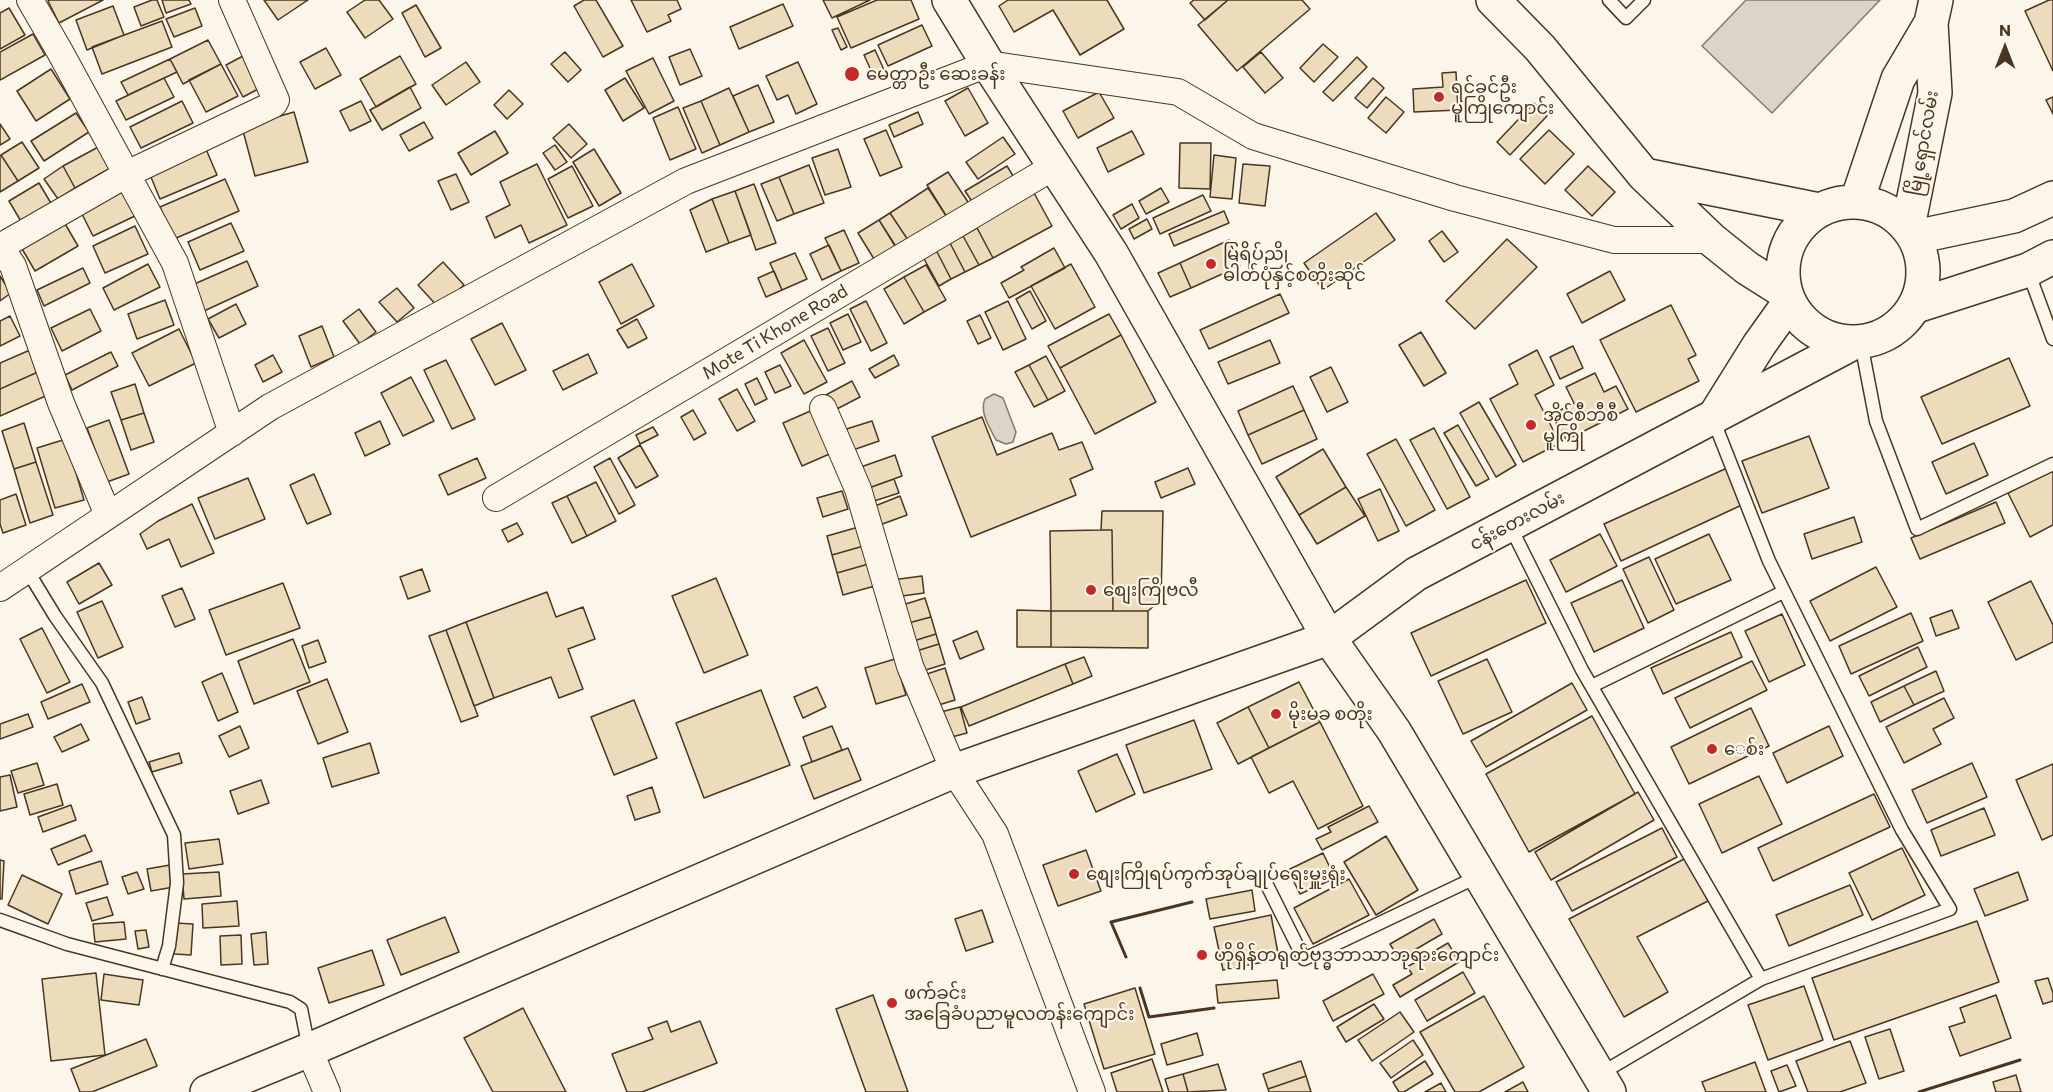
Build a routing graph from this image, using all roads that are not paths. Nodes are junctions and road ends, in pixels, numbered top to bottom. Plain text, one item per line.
1 (30, 0) edge
2 (232, 0) edge
3 (950, 0) edge
4 (1493, 0) edge
5 (1609, 0) edge
6 (1644, 0) edge
7 (1933, 12) edge
8 (988, 64) junction
9 (1055, 166) junction
10 (127, 174) junction
11 (1644, 175) junction
12 (2053, 198) edge
13 (1857, 201) junction
14 (1819, 210) junction
15 (2053, 215) edge
16 (2014, 216) junction
17 (1911, 232) junction
18 (1712, 240) junction
19 (0, 247) edge
20 (2040, 264) edge
21 (1787, 298) junction
22 (1916, 306) junction
23 (2053, 339) edge
24 (1857, 343) junction
25 (823, 408) dead end
26 (1713, 418) junction
27 (232, 433) junction
28 (2053, 464) edge
29 (496, 498) dead end
30 (108, 516) junction
31 (1509, 525) junction
32 (27, 570) junction
33 (0, 588) edge
34 (1784, 592) junction
35 (1329, 638) junction
36 (1592, 686) junction
37 (954, 771) junction
38 (1480, 875) junction
39 (1263, 877) dead end
40 (0, 920) edge
41 (162, 969) junction
42 (1761, 979) junction
43 (309, 1050) junction
44 (1603, 1084) edge
45 (207, 1092) edge
46 (327, 1092) edge
47 (1092, 1092) edge

1 - 10 street
2 - 10 street
3 - 8 main road
4 - 11 main road
5 - 6 lane
7 - 13 main road, မြို့ရှောင်လမ်း
7 - 17 main road, မြို့ရှောင်လမ်း
8 - 9 main road
8 - 18 street
8 - 27 street
9 - 29 street, Mote Ti Khone Road
9 - 35 main road
10 - 19 street
10 - 27 street
11 - 14 main road
11 - 18 main road
12 - 16 main road
13 - 14 main road
13 - 17 main road
14 - 21 main road
15 - 16 main road
16 - 17 main road
17 - 22 main road
18 - 21 main road
19 - 30 street
20 - 22 main road
20 - 23 lane
21 - 24 main road
21 - 26 main road
22 - 24 main road
24 - 26 main road, ငန်းတေးလမ်း
24 - 28 lane
25 - 37 street
26 - 31 main road, ငန်းတေးလမ်း
26 - 34 lane
27 - 30 street
30 - 32 street
31 - 35 main road, ငန်းတေးလမ်း
31 - 36 lane
32 - 33 street
32 - 41 lane
34 - 36 lane
34 - 42 lane
35 - 37 main road, ငန်းတေးလမ်း
35 - 38 main road
36 - 42 lane
37 - 43 main road, ငန်းတေးလမ်း
37 - 47 street
38 - 39 lane
38 - 44 main road
40 - 41 lane
41 - 43 lane
42 - 44 lane
43 - 45 main road, ငန်းတေးလမ်း
43 - 46 street

